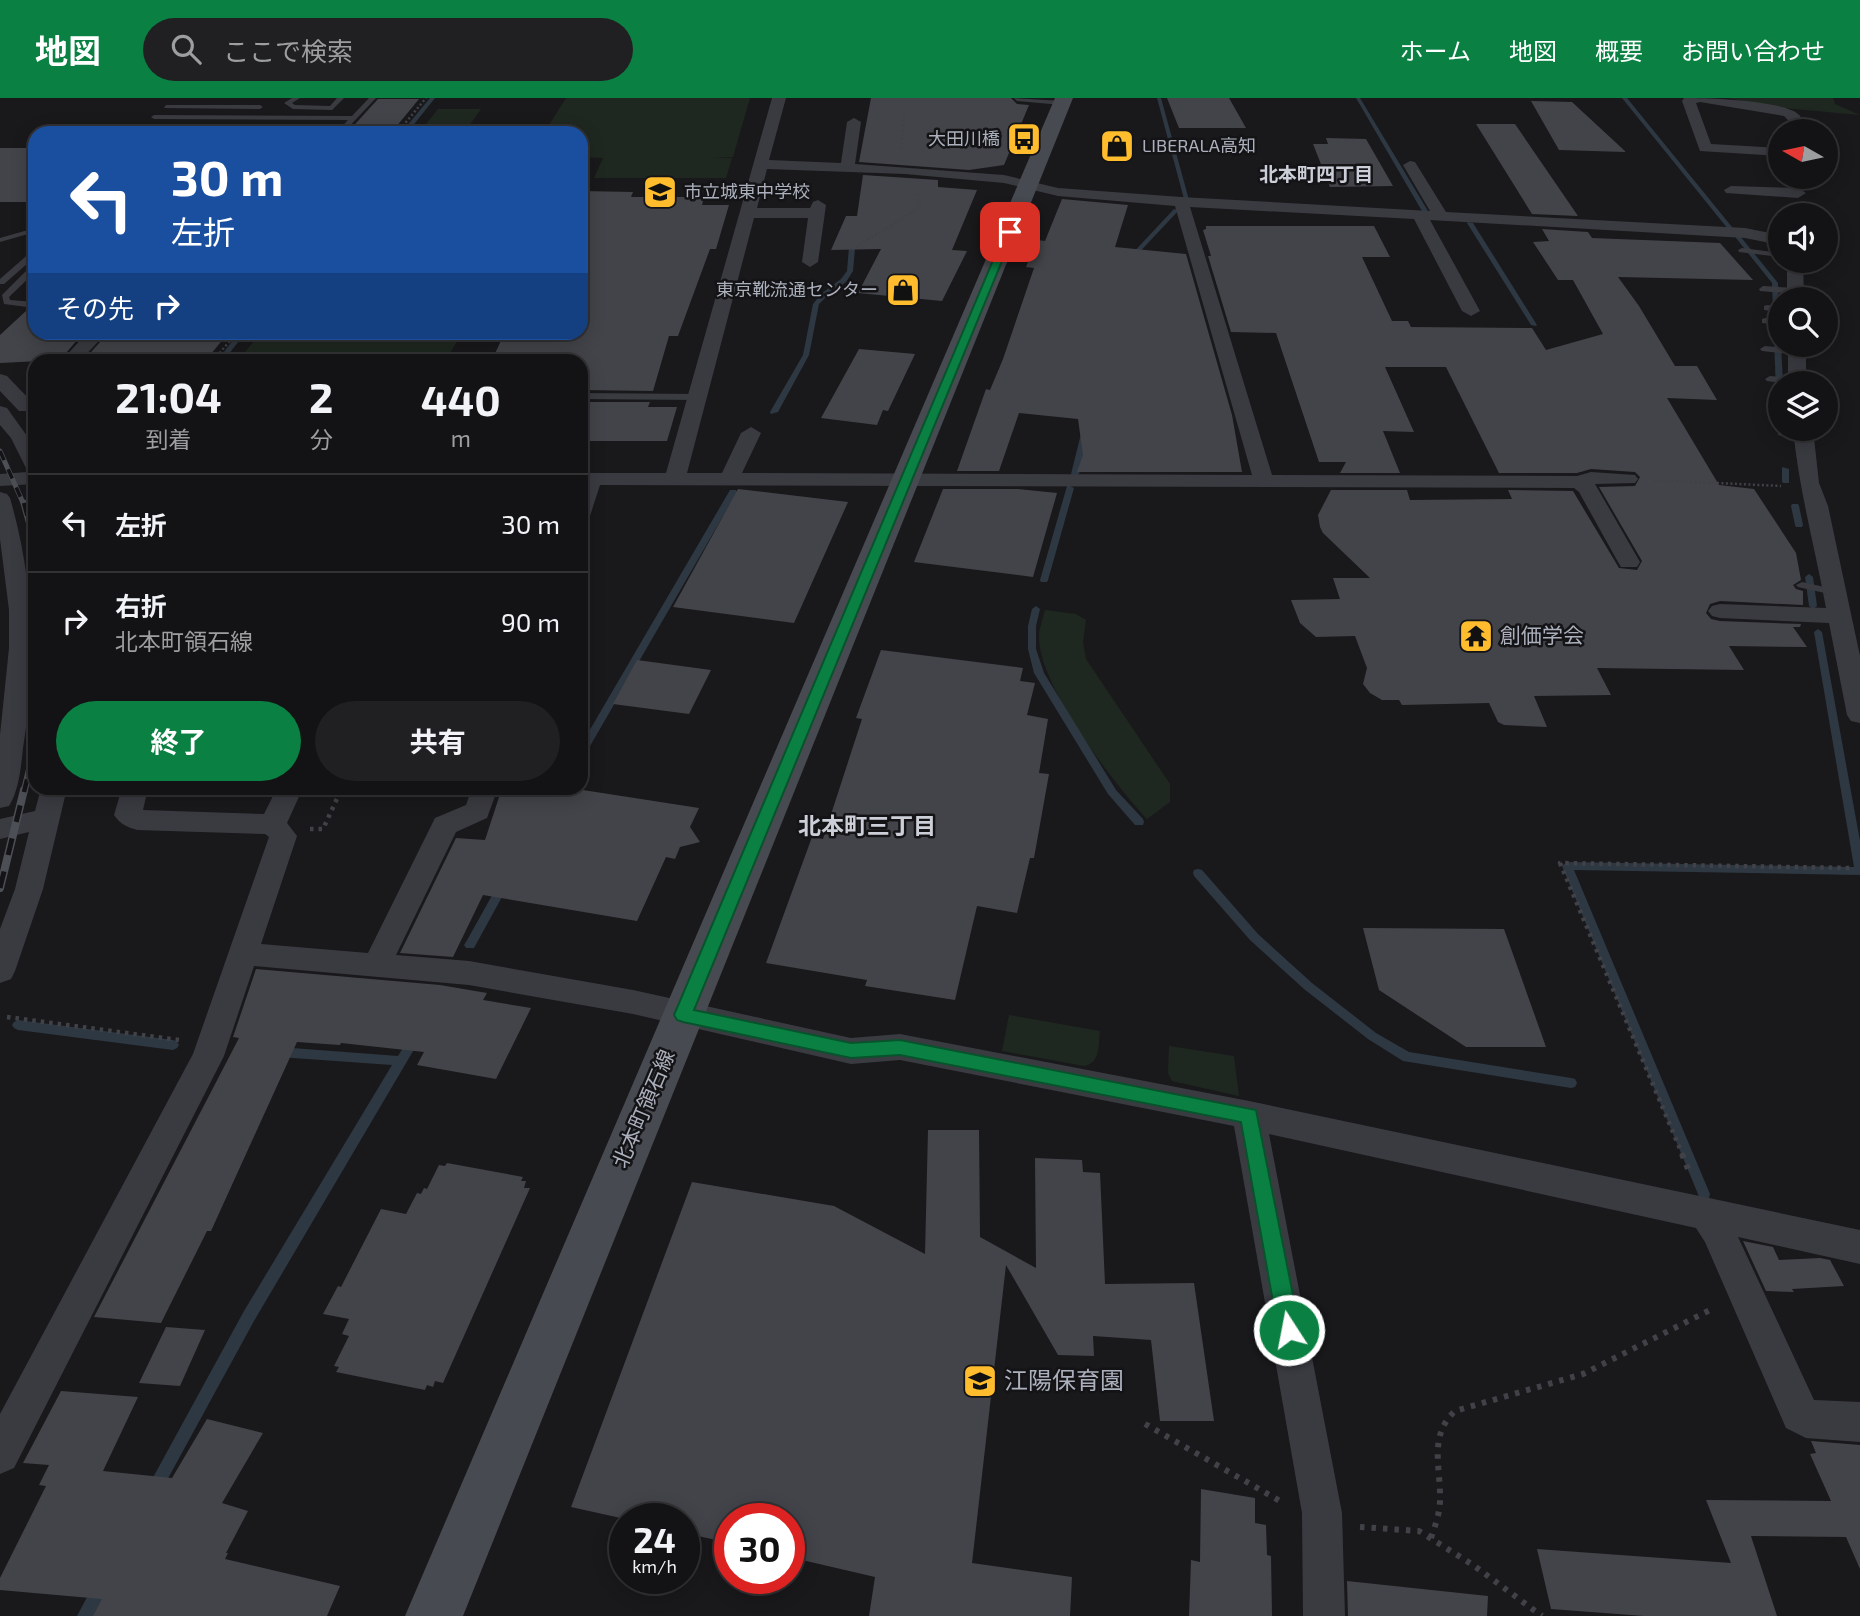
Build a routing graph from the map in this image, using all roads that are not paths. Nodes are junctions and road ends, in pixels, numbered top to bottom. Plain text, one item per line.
1 (297, 98) edge
2 (317, 98) edge
3 (341, 98) edge
4 (373, 98) edge
5 (779, 98) edge
6 (1698, 98) edge
7 (175, 99) edge
8 (1017, 99) edge
9 (1063, 100) edge
10 (220, 102) edge
11 (166, 107) junction
12 (307, 107) junction
13 (154, 117) junction
14 (249, 117) junction
15 (299, 117) junction
16 (354, 117) junction
17 (1795, 119) edge
18 (873, 122) dead end
19 (144, 126) edge
20 (240, 126) edge
21 (291, 126) edge
22 (346, 126) edge
23 (1768, 151) edge
24 (761, 164) junction
25 (1410, 165) dead end
26 (847, 168) junction
27 (1029, 186) junction
28 (1797, 189) edge
29 (1731, 190) dead end
30 (1181, 202) junction
31 (747, 213) junction
32 (1420, 216) junction
33 (1442, 218) junction
34 (0, 230) edge
35 (28, 232) edge
36 (12, 237) junction
37 (1768, 238) edge
38 (0, 240) edge
39 (1742, 250) dead end
40 (1768, 253) edge
41 (28, 259) edge
42 (810, 262) dead end
43 (28, 274) edge
44 (1, 282) edge
45 (19, 282) junction
46 (28, 282) edge
47 (1763, 289) dead end
48 (1768, 290) edge
49 (28, 304) edge
50 (1471, 311) dead end
51 (1765, 321) dead end
52 (1768, 321) edge
53 (90, 340) edge
54 (1765, 349) dead end
55 (1768, 349) edge
56 (77, 354) edge
57 (0, 380) edge
58 (588, 396) edge
59 (697, 397) junction
60 (28, 404) edge
61 (0, 412) edge
62 (751, 433) dead end
63 (1805, 441) edge
64 (28, 454) edge
65 (28, 478) edge
66 (588, 479) edge
67 (1629, 479) road end
68 (0, 480) edge
69 (675, 480) junction
70 (729, 480) junction
71 (907, 480) junction
72 (1264, 481) junction
73 (1579, 482) junction
74 (0, 498) edge
75 (1629, 562) dead end
76 (1802, 585) dead end
77 (1834, 592) junction
78 (1720, 611) dead end
79 (1839, 616) junction
80 (1860, 715) edge
81 (53, 795) edge
82 (133, 795) edge
83 (288, 795) edge
84 (483, 795) edge
85 (0, 799) edge
86 (48, 818) junction
87 (0, 829) edge
88 (278, 830) junction
89 (244, 954) junction
90 (376, 966) junction
91 (0, 971) edge
92 (683, 1015) junction
93 (1249, 1115) junction
94 (1707, 1214) junction
95 (1860, 1247) edge
96 (1860, 1422) edge
97 (0, 1454) edge
98 (434, 1616) edge
99 (1324, 1616) edge

1 - 12 lane
2 - 12 lane
3 - 12 lane
4 - 16 lane
5 - 24 street
6 - 17 street
6 - 23 street
7 - 10 lane
7 - 11 lane
8 - 9 lane
9 - 27 main road, 北本町領石線
10 - 11 lane
10 - 14 lane
11 - 13 lane
12 - 15 lane
13 - 14 lane
13 - 19 lane
14 - 15 lane
14 - 20 lane
15 - 16 lane
15 - 21 lane
16 - 22 lane
18 - 26 street
24 - 26 street
24 - 31 street
25 - 33 street
26 - 27 street
27 - 30 street
27 - 71 main road, 北本町領石線
28 - 29 street
30 - 32 street
30 - 72 street
31 - 42 street
31 - 59 street
32 - 33 street
32 - 50 street
33 - 37 street
34 - 36 lane
35 - 36 lane
36 - 38 lane
39 - 40 lane
41 - 44 lane
43 - 45 lane
44 - 45 lane
45 - 46 lane
45 - 49 lane
47 - 48 lane
51 - 52 lane
53 - 56 street
54 - 55 lane
57 - 60 street
58 - 59 lane
59 - 69 street
61 - 64 street
62 - 70 street
63 - 77 street
65 - 68 street
66 - 69 street
67 - 73 street
69 - 70 street
70 - 71 street
71 - 72 street
71 - 92 main road, 北本町領石線
72 - 73 street
73 - 75 street
74 - 85 street
76 - 77 lane
77 - 79 street
78 - 79 street
79 - 80 street
81 - 86 street
82 - 88 street
83 - 88 street
84 - 90 street
86 - 87 street
86 - 91 street
88 - 89 street
89 - 90 street
89 - 97 street
90 - 92 street
92 - 93 street
92 - 98 main road, 北本町領石線
93 - 94 street
93 - 99 street
94 - 95 street
94 - 96 street

